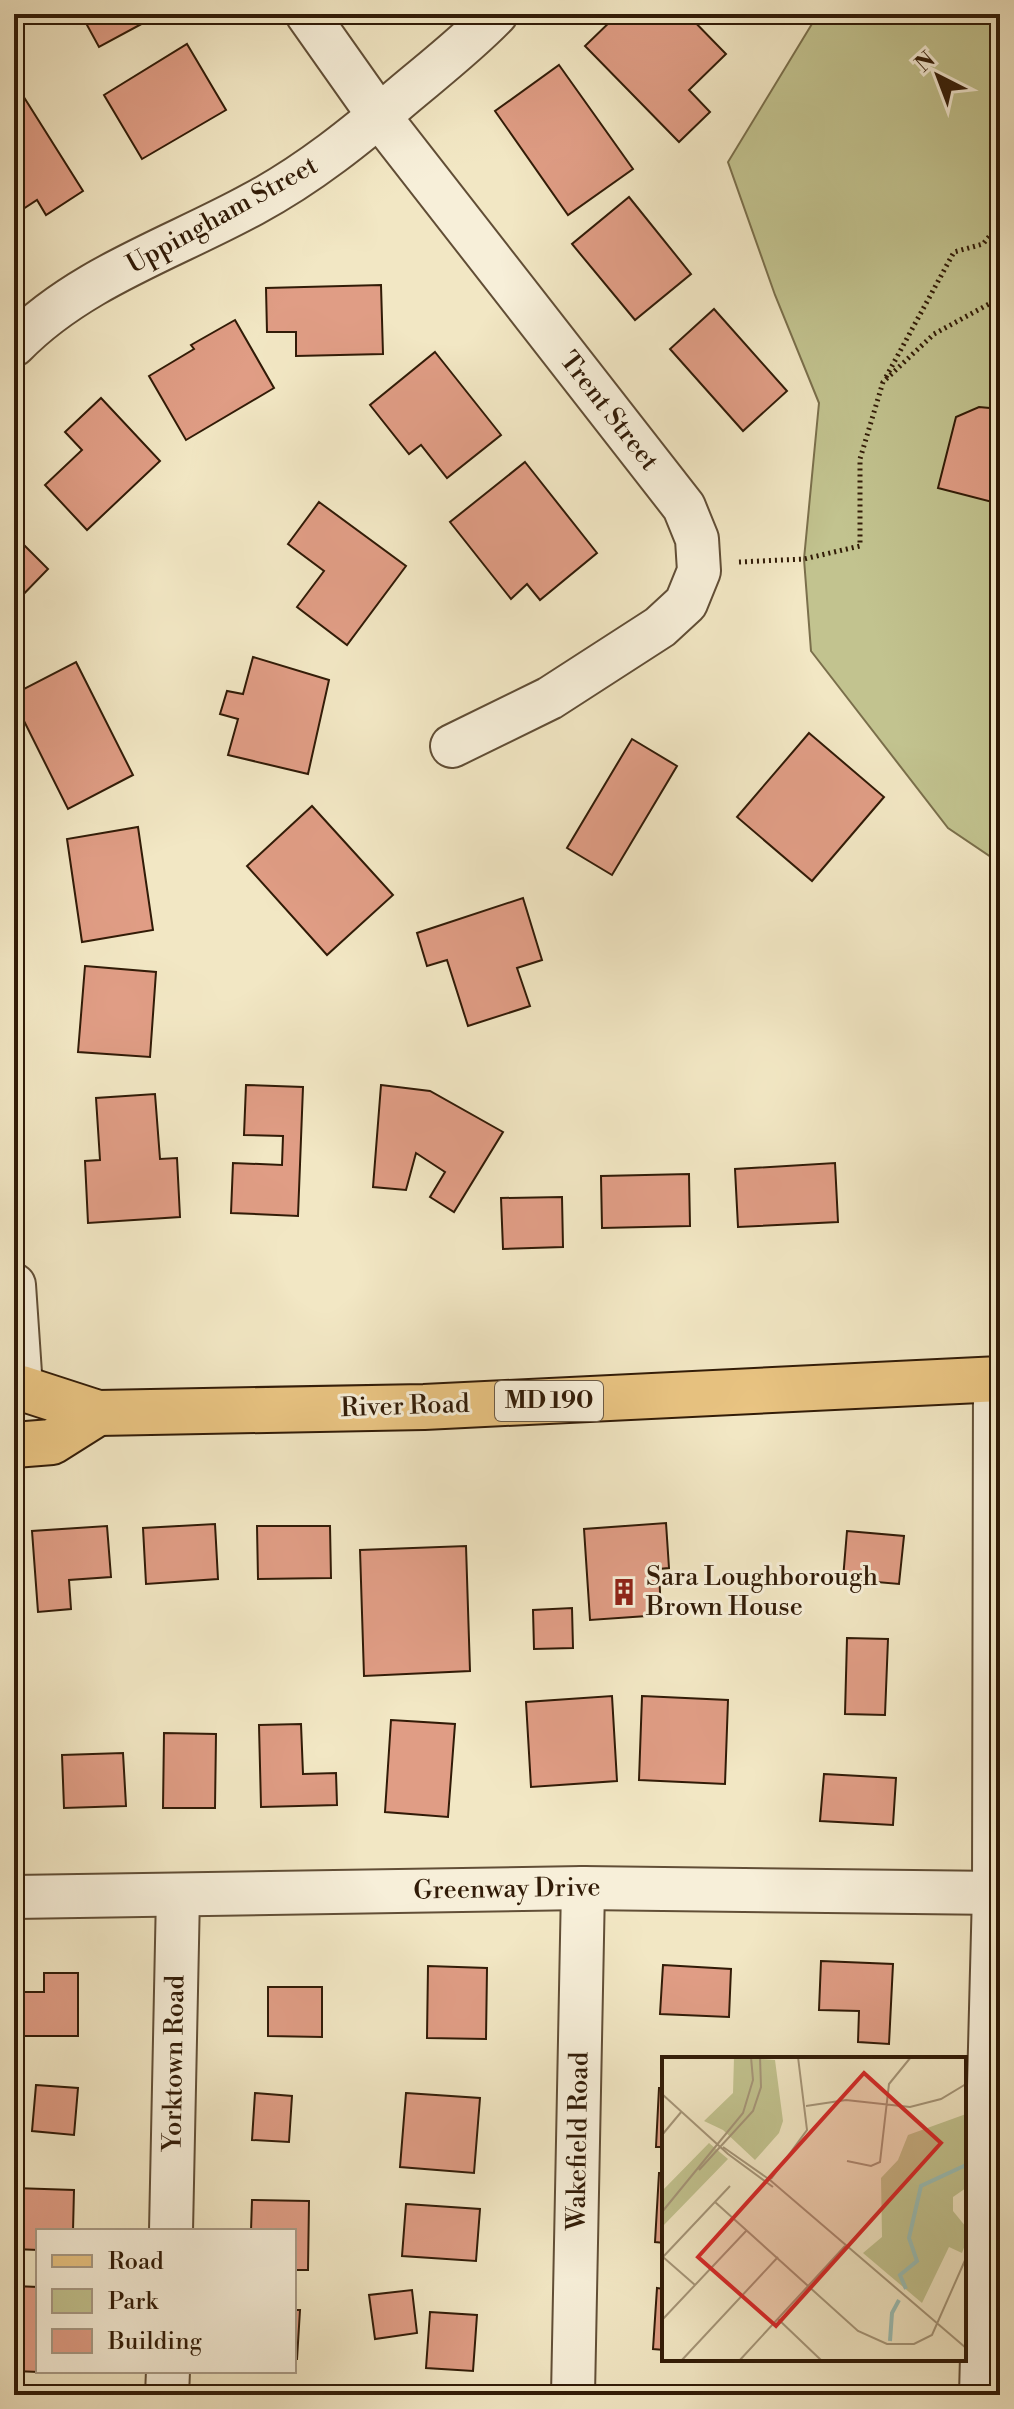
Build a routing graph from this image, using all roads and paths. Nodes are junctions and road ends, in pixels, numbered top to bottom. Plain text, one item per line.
1 (307, 14) edge
2 (496, 14) edge
3 (379, 116) junction
4 (1000, 223) edge
5 (1000, 298) edge
6 (14, 345) edge
7 (883, 382) junction
8 (699, 559) junction
9 (452, 746) dead end
10 (14, 1285) edge
11 (997, 1379) edge
12 (16, 1392) edge
13 (98, 1413) junction
14 (14, 1445) edge
15 (583, 1888) junction
16 (997, 1893) edge
17 (178, 1895) junction
18 (14, 1897) edge
19 (171, 2229) edge
20 (991, 2343) edge
21 (168, 2373) edge
22 (167, 2395) edge
23 (573, 2395) edge
24 (981, 2395) edge

1 - 3 street, Trent Street
2 - 3 street, Uppingham Street
3 - 6 street, Uppingham Street
3 - 8 street, Trent Street
4 - 7 path
5 - 7 path
7 - 8 path
8 - 9 street, Trent Street
10 - 12 street
11 - 13 main road, River Road / MD 190
11 - 16 street
12 - 13 main road, River Road / MD 190
13 - 14 main road
15 - 16 street, Greenway Drive
15 - 17 street, Greenway Drive
15 - 23 street, Wakefield Road
16 - 20 street
17 - 18 street, Greenway Drive
17 - 19 street, Yorktown Road
20 - 24 street
21 - 22 street

